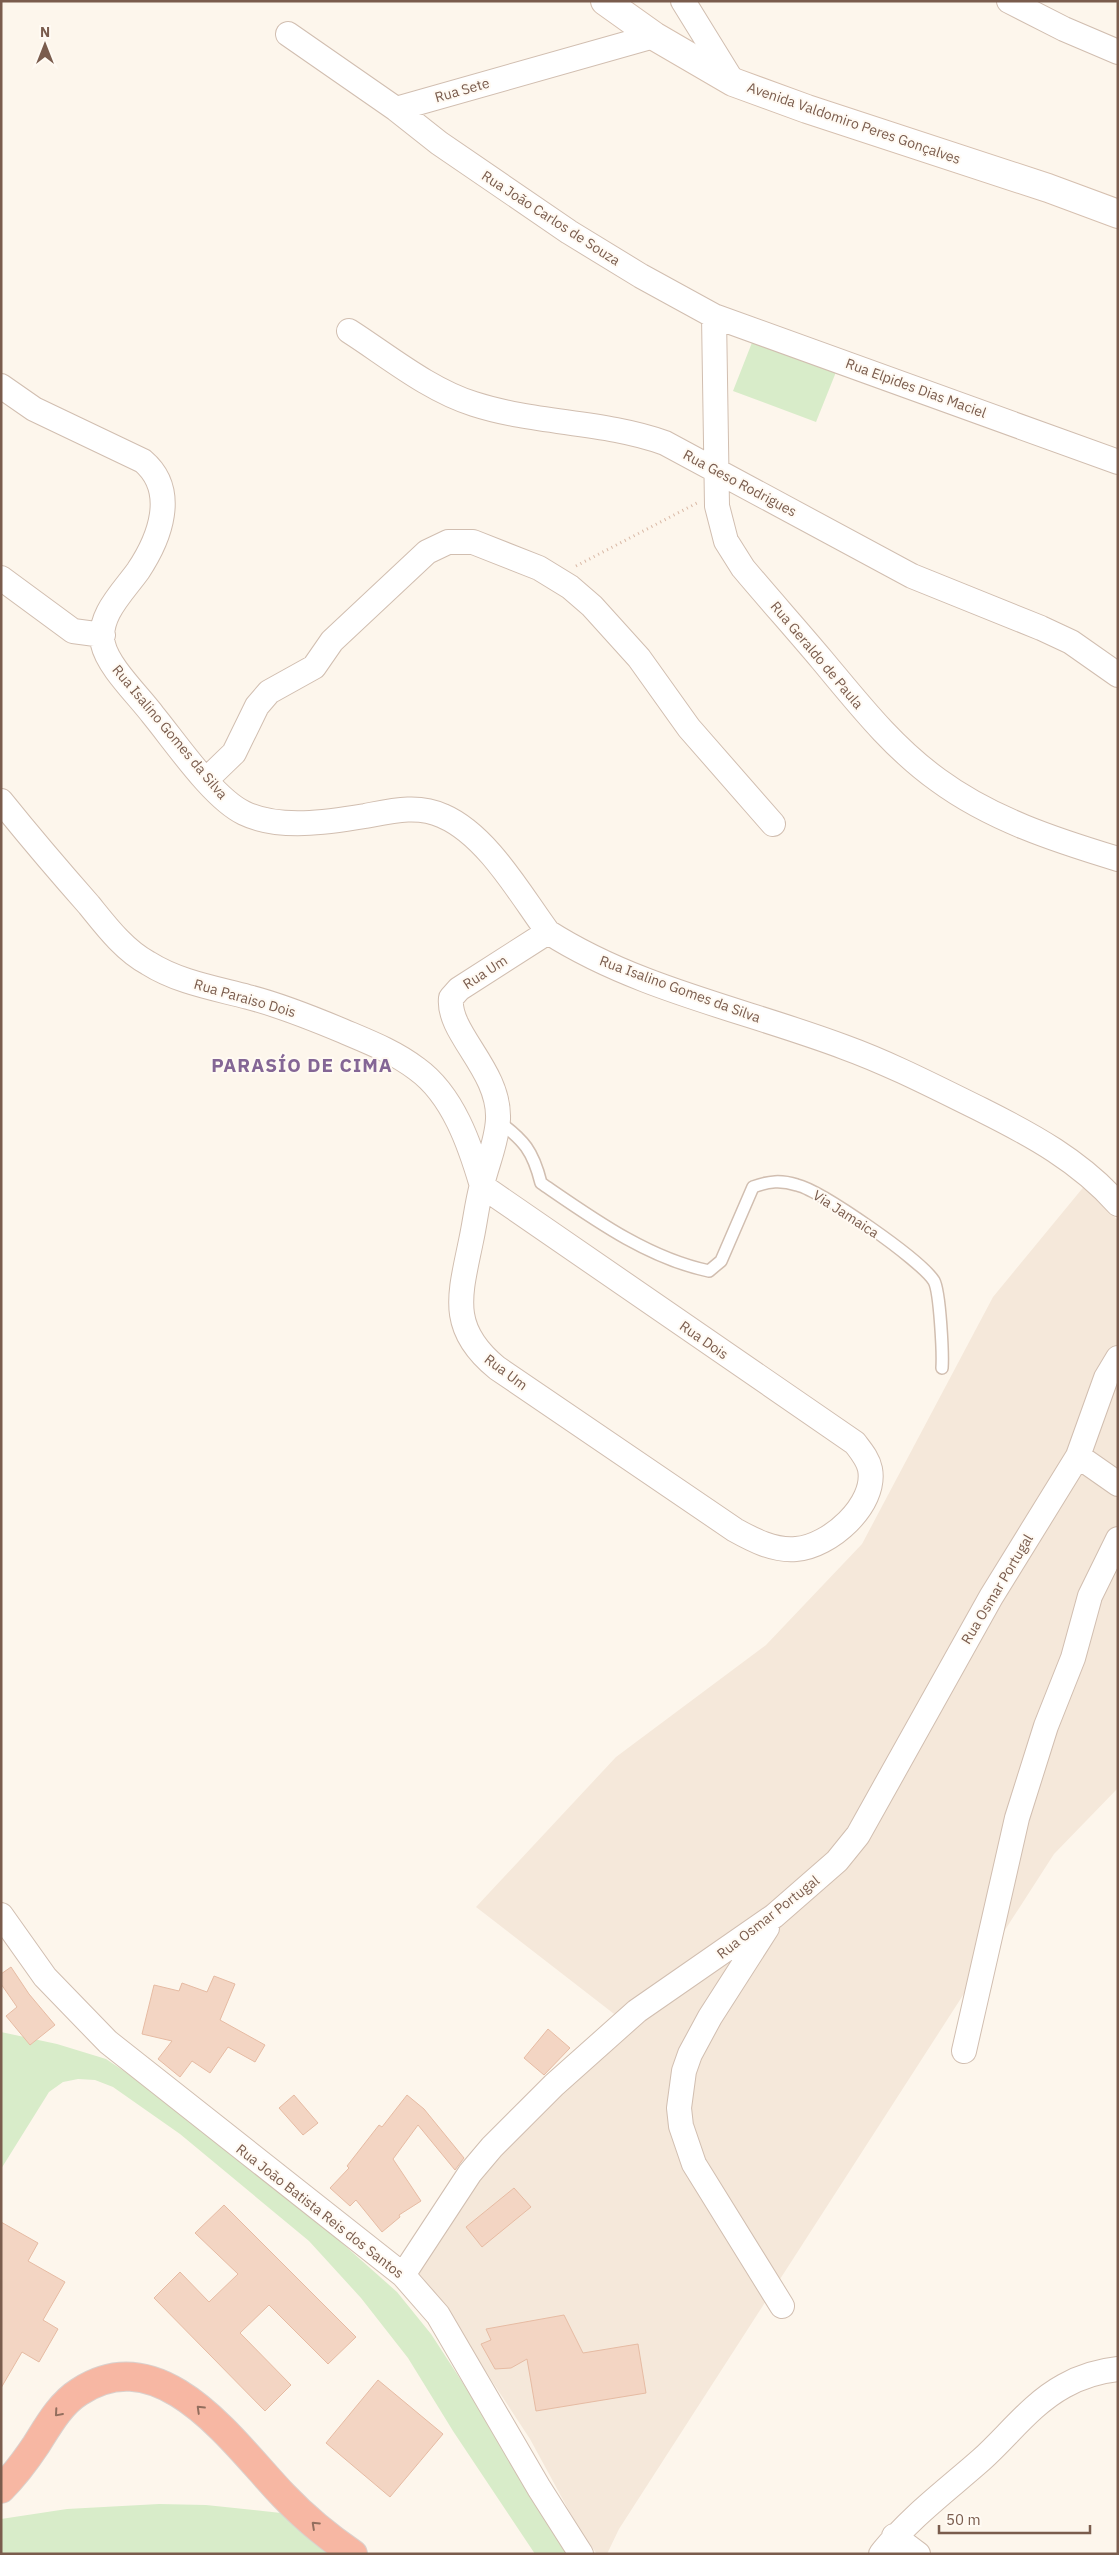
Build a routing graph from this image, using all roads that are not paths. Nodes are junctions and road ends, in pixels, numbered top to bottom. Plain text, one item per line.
1 (605, 1) edge
2 (683, 1) edge
3 (1009, 1) edge
4 (288, 34) dead end
5 (654, 36) junction
6 (1118, 52) edge
7 (733, 82) junction
8 (396, 109) junction
9 (1118, 214) edge
10 (714, 316) junction
11 (349, 331) dead end
12 (1, 386) edge
13 (1118, 462) edge
14 (717, 469) junction
15 (1, 578) edge
16 (103, 635) junction
17 (1118, 675) edge
18 (206, 780) junction
19 (1, 801) edge
20 (773, 824) dead end
21 (1118, 859) edge
22 (548, 932) junction
23 (498, 1121) junction
24 (482, 1186) junction
25 (1118, 1204) edge
26 (1118, 1358) edge
27 (942, 1368) dead end
28 (1078, 1456) junction
29 (1118, 1484) edge
30 (849, 1521) joint
31 (1118, 1539) edge
32 (1, 1915) edge
33 (774, 1916) junction
34 (964, 2051) dead end
35 (402, 2275) junction
36 (782, 2306) dead end
37 (1118, 2369) edge
38 (1, 2489) edge
39 (888, 2545) edge
40 (354, 2554) edge
41 (581, 2554) edge
42 (918, 2554) edge

1 - 5 street, Avenida Valdomiro Peres Gonçalves
2 - 7 street
3 - 6 street
4 - 8 street
5 - 7 street, Avenida Valdomiro Peres Gonçalves
5 - 8 street, Rua Sete
7 - 9 street, Avenida Valdomiro Peres Gonçalves
8 - 10 street, Rua João Carlos de Souza
10 - 13 street, Rua Elpides Dias Maciel
10 - 14 street, Rua Geraldo de Paula
11 - 14 street, Rua Geso Rodrigues
12 - 16 street, Rua Isalino Gomes da Silva
14 - 17 street, Rua Geso Rodrigues
14 - 21 street, Rua Geraldo de Paula
15 - 16 street
16 - 18 street, Rua Isalino Gomes da Silva
18 - 20 street
18 - 22 street, Rua Isalino Gomes da Silva
19 - 24 street, Rua Paraiso Dois
22 - 23 street, Rua Um
22 - 25 street, Rua Isalino Gomes da Silva
23 - 24 street, Rua Um
23 - 27 lane, Via Jamaica
24 - 30 street, Rua Dois
24 - 30 street, Rua Um
26 - 28 street, Rua Osmar Portugal
28 - 29 street
28 - 33 street, Rua Osmar Portugal
31 - 34 street
32 - 35 street, Rua João Batista Reis dos Santos
33 - 35 street, Rua Osmar Portugal
33 - 36 street
35 - 41 street, Rua João Batista Reis dos Santos
37 - 39 street
40 -> 38 highway
39 - 42 street

